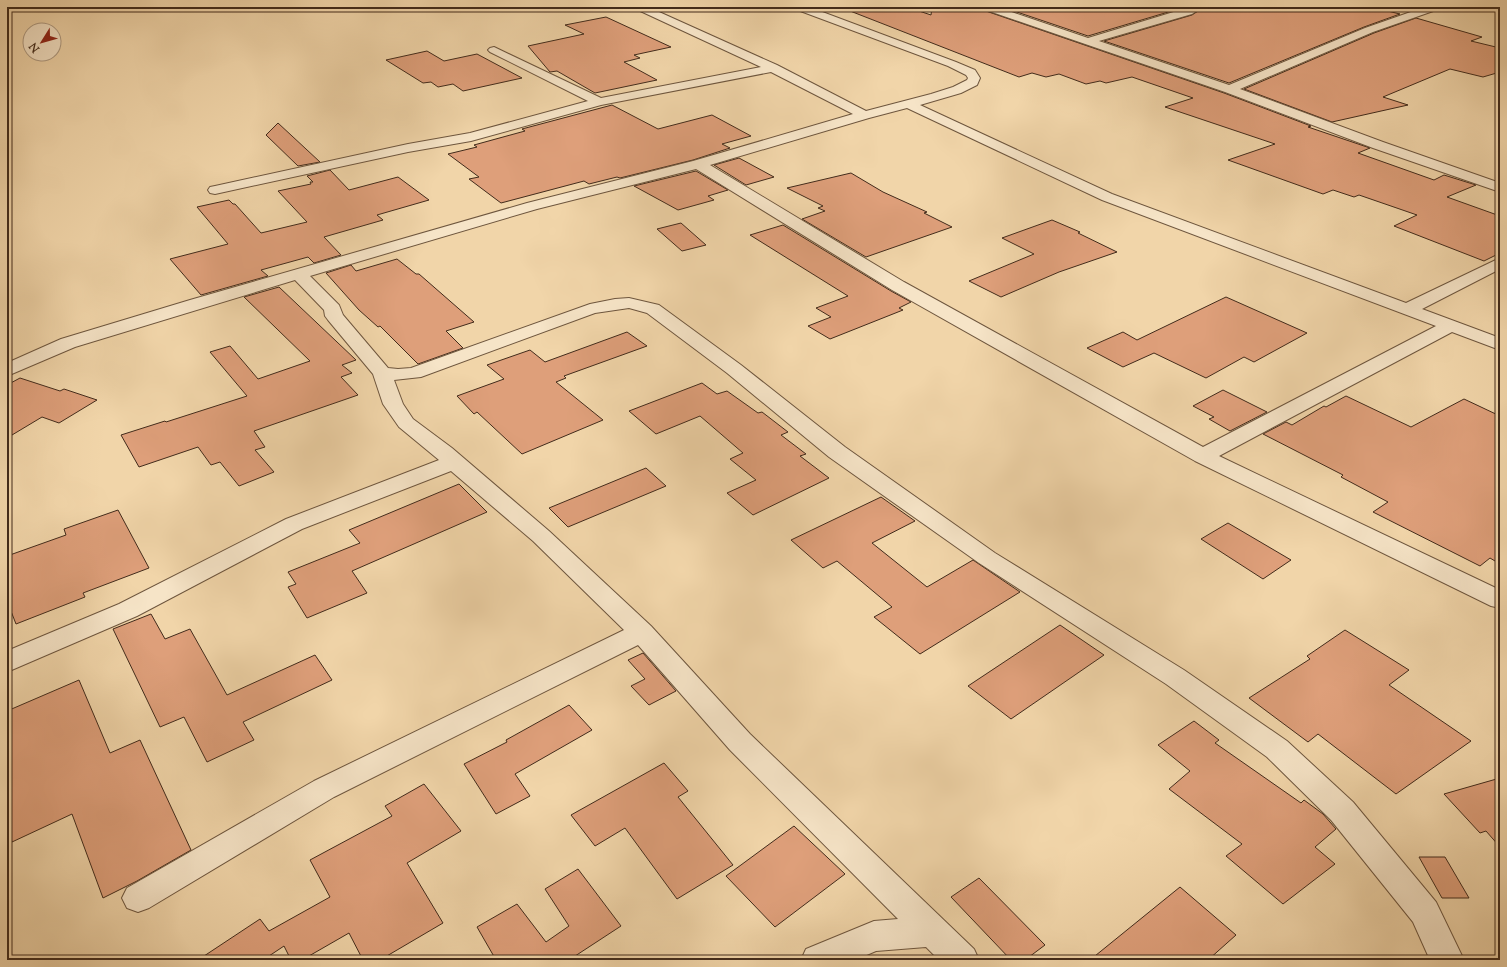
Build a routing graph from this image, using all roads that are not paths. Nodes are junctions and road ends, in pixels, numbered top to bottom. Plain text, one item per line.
1 (660, 7) edge
2 (799, 7) edge
3 (987, 7) edge
4 (1198, 7) edge
5 (1435, 7) edge
6 (644, 9) edge
7 (1088, 41) junction
8 (494, 50) dead end
9 (773, 68) junction
10 (1229, 89) junction
11 (599, 102) junction
12 (909, 104) junction
13 (864, 115) junction
14 (698, 164) junction
15 (1500, 188) edge
16 (215, 190) dead end
17 (1500, 263) edge
18 (298, 274) junction
19 (1407, 309) junction
20 (1451, 326) junction
21 (1500, 344) edge
22 (7, 370) edge
23 (382, 373) junction
24 (1202, 456) junction
25 (454, 462) junction
26 (1500, 600) edge
27 (642, 632) junction
28 (7, 662) edge
29 (138, 898) dead end
30 (934, 932) junction
31 (818, 960) edge
32 (962, 960) edge
33 (1447, 960) edge

1 - 6 street
2 - 12 street
3 - 7 street
4 - 7 street
5 - 10 street
6 - 9 street
7 - 10 street
8 - 11 street
9 - 11 street
9 - 13 street
10 - 15 street
11 - 16 street
12 - 13 street
12 - 19 street
13 - 14 street
14 - 18 street
14 - 24 street
17 - 19 street
18 - 22 street
18 - 23 street
19 - 20 street
20 - 21 street
20 - 24 street
23 - 25 street
23 - 33 street
24 - 26 street
25 - 27 street
25 - 28 street
27 - 29 street
27 - 30 street
30 - 31 street
30 - 32 street

